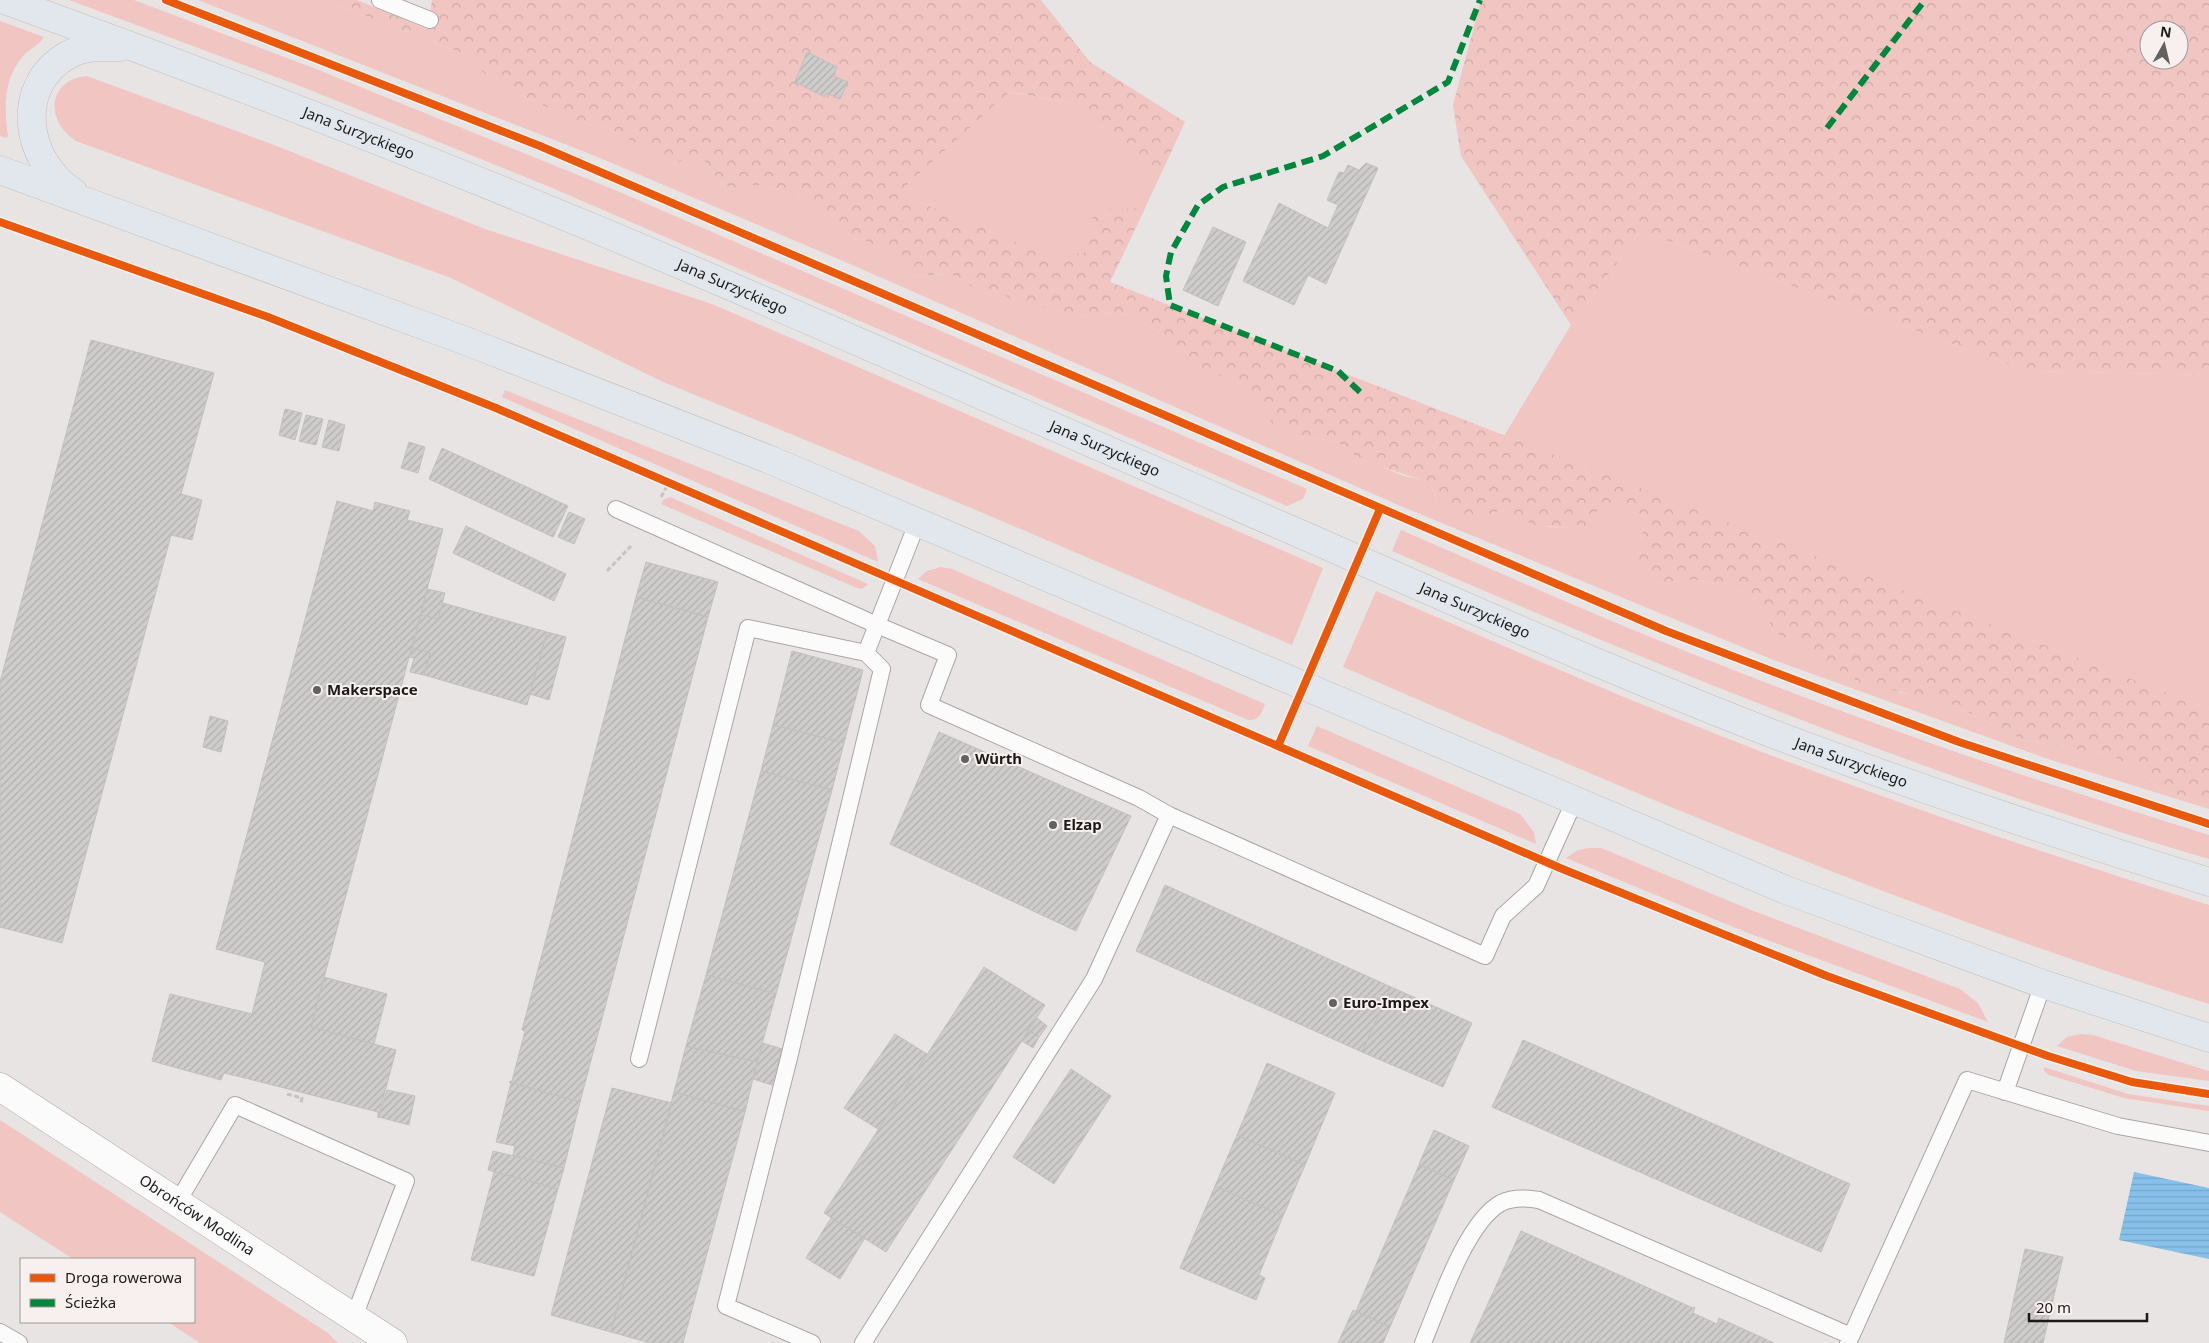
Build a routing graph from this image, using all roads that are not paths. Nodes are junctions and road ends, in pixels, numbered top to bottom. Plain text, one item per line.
1 (5, 0) edge
2 (380, 0) edge
3 (430, 20) dead end
4 (154, 54) junction
5 (0, 170) edge
6 (94, 204) junction
7 (616, 508) dead end
8 (918, 521) junction
9 (877, 625) junction
10 (866, 653) junction
11 (1574, 802) junction
12 (1168, 815) junction
13 (2209, 882) edge
14 (2043, 984) junction
15 (2209, 1038) edge
16 (639, 1059) dead end
17 (0, 1087) edge
18 (2005, 1092) junction
19 (2209, 1143) edge
20 (177, 1203) junction
21 (354, 1318) junction
22 (0, 1332) edge
23 (1850, 1340) edge
24 (19, 1343) edge
25 (393, 1343) edge
26 (812, 1343) edge
27 (863, 1343) edge
28 (1423, 1343) edge

1 - 4 main road, Jana Surzyckiego
2 - 3 lane
4 - 6 main road
4 - 13 main road, Jana Surzyckiego
5 - 6 main road
6 - 8 main road
7 - 9 lane
8 - 9 lane
8 - 11 main road
9 - 10 lane
9 - 12 lane
10 - 16 lane
10 - 26 lane
11 - 12 lane
11 - 14 main road
12 - 27 lane
14 - 15 main road
14 - 18 lane
17 - 20 street, Obrońców Modlina
18 - 19 lane
18 - 23 lane
20 - 21 street, Obrońców Modlina
20 - 21 lane
21 - 25 street, Obrońców Modlina
22 - 24 lane
23 - 28 lane

